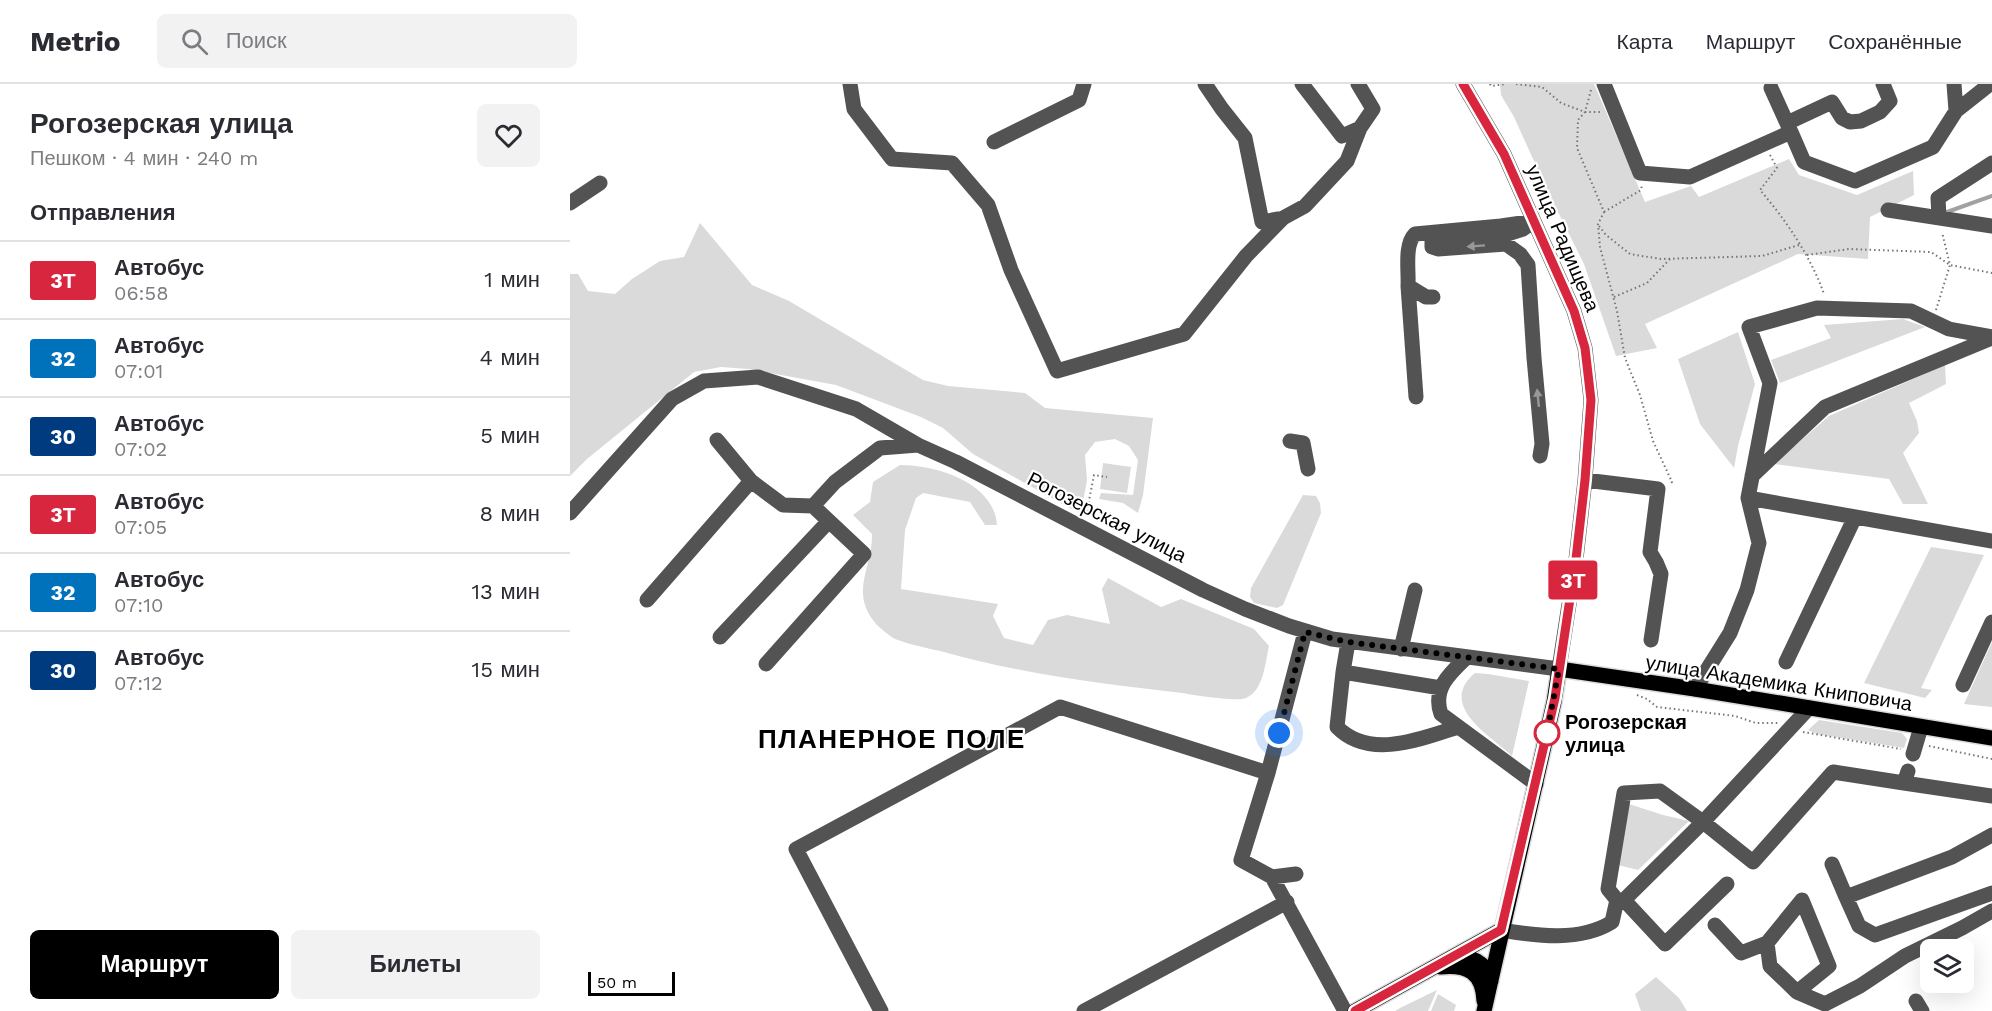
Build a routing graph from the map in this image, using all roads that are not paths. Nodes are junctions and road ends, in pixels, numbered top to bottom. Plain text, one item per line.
1 (850, 84) edge
2 (1084, 84) edge
3 (1205, 84) edge
4 (1302, 84) edge
5 (1358, 84) edge
6 (1463, 84) edge
7 (1604, 84) edge
8 (1882, 84) edge
9 (1954, 84) edge
10 (1990, 84) edge
11 (1771, 88) dead end
12 (1956, 111) junction
13 (1789, 127) junction
14 (1360, 128) junction
15 (994, 142) dead end
16 (1992, 163) edge
17 (600, 183) dead end
18 (570, 203) edge
19 (1888, 210) dead end
20 (1939, 217) junction
21 (1283, 218) junction
22 (1528, 223) junction
23 (1992, 226) edge
24 (1408, 286) junction
25 (1433, 297) dead end
26 (1992, 337) edge
27 (1416, 397) dead end
28 (717, 440) dead end
29 (1290, 441) dead end
30 (918, 445) junction
31 (1540, 456) dead end
32 (1308, 469) dead end
33 (1752, 476) junction
34 (1585, 480) junction
35 (751, 481) junction
36 (1748, 498) junction
37 (813, 506) junction
38 (570, 513) edge
39 (1855, 517) junction
40 (828, 522) junction
41 (1992, 541) edge
42 (1415, 590) dead end
43 (647, 600) dead end
44 (1992, 622) edge
45 (1305, 632) junction
46 (720, 636) dead end
47 (1651, 640) dead end
48 (1348, 642) junction
49 (1401, 649) junction
50 (1467, 657) junction
51 (1786, 662) dead end
52 (766, 664) dead end
53 (1559, 669) junction
54 (1343, 672) junction
55 (1962, 685) dead end
56 (1441, 688) junction
57 (1695, 689) junction
58 (1809, 708) junction
59 (1458, 727) junction
60 (1921, 727) junction
61 (1992, 738) edge
62 (1913, 754) dead end
63 (1269, 773) junction
64 (1536, 784) junction
65 (1992, 796) edge
66 (1703, 822) junction
67 (1992, 835) edge
68 (1832, 864) dead end
69 (1296, 874) dead end
70 (1272, 877) junction
71 (1727, 884) dead end
72 (1992, 893) edge
73 (1846, 897) junction
74 (1621, 900) junction
75 (1287, 902) junction
76 (1992, 911) edge
77 (1715, 925) dead end
78 (1501, 930) junction
79 (1767, 943) junction
80 (1448, 961) junction
81 (1434, 968) junction
82 (1491, 981) junction
83 (1797, 992) junction
84 (881, 1011) edge
85 (1083, 1011) edge
86 (1345, 1011) edge
87 (1355, 1011) edge
88 (1484, 1011) edge

1 - 21 street
2 - 15 street
3 - 21 street
4 - 14 street
5 - 14 street
6 - 22 street, улица Радищева
7 - 13 street
8 - 13 street
9 - 12 street
10 - 12 street
11 - 13 street
12 - 13 street
14 - 21 street
16 - 20 street
17 - 18 street
19 - 20 street
20 - 23 street
22 - 24 street
31 -> 22 street
22 - 34 street, улица Радищева
24 - 25 street
24 - 27 street
26 - 33 street
26 - 33 street
28 - 35 street
29 - 32 street
30 - 37 street, Рогозерская улица
30 - 38 street
30 - 45 street, Рогозерская улица
33 - 36 street
34 - 47 street
34 - 53 street, улица Радищева
35 - 37 street
35 - 43 street
36 - 39 street
36 - 57 street
37 - 40 street
39 - 41 street
39 - 51 street
40 - 46 street
40 - 52 street
42 - 49 street
44 - 55 street
45 - 48 street, Рогозерская улица
45 - 63 street
48 - 49 street, Рогозерская улица
48 - 54 street
49 - 50 street, Рогозерская улица
50 - 53 street, Рогозерская улица
50 - 56 street
53 - 57 main road, улица Академика Книповича
53 - 64 main road
54 - 56 street
54 - 59 street
56 - 59 street
57 - 58 main road, улица Академика Книповича
58 - 60 main road, улица Академика Книповича
58 - 66 street
59 - 64 street
60 - 61 main road, улица Академика Книповича
60 - 62 street
63 - 70 street
63 - 84 street
64 - 78 main road
65 - 66 street
66 - 74 street
66 - 74 street
67 - 73 street
68 - 73 street
69 - 70 street
70 - 75 street
71 - 74 street
72 - 73 street
74 - 78 street
75 - 85 street
75 - 86 street
76 - 83 street
77 - 79 street
78 - 80 main road
78 - 82 main road
79 - 83 street
79 - 83 street
80 - 81 main road
80 - 82 main road
81 - 87 main road
81 - 88 main road
82 - 88 main road

